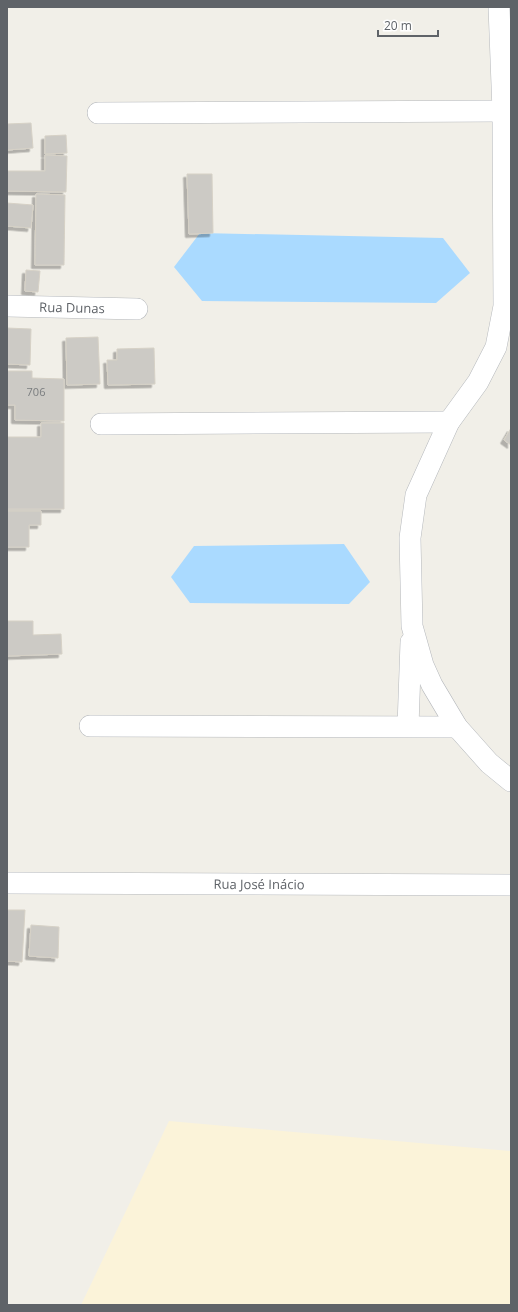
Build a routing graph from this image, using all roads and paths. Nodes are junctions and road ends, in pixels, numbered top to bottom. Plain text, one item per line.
1 (499, 7) edge
2 (503, 110) junction
3 (98, 113) dead end
4 (7, 306) edge
5 (137, 309) dead end
6 (449, 422) junction
7 (101, 424) dead end
8 (412, 626) junction
9 (90, 726) dead end
10 (408, 726) junction
11 (457, 726) junction
12 (511, 781) edge
13 (7, 883) edge
14 (511, 885) edge

1 - 2 street
2 - 3 street
2 - 6 street
4 - 5 street, Rua Dunas
6 - 7 street
6 - 8 street
8 - 10 street
8 - 11 street
9 - 10 street
10 - 11 street
11 - 12 street
13 - 14 street, Rua José Inácio

